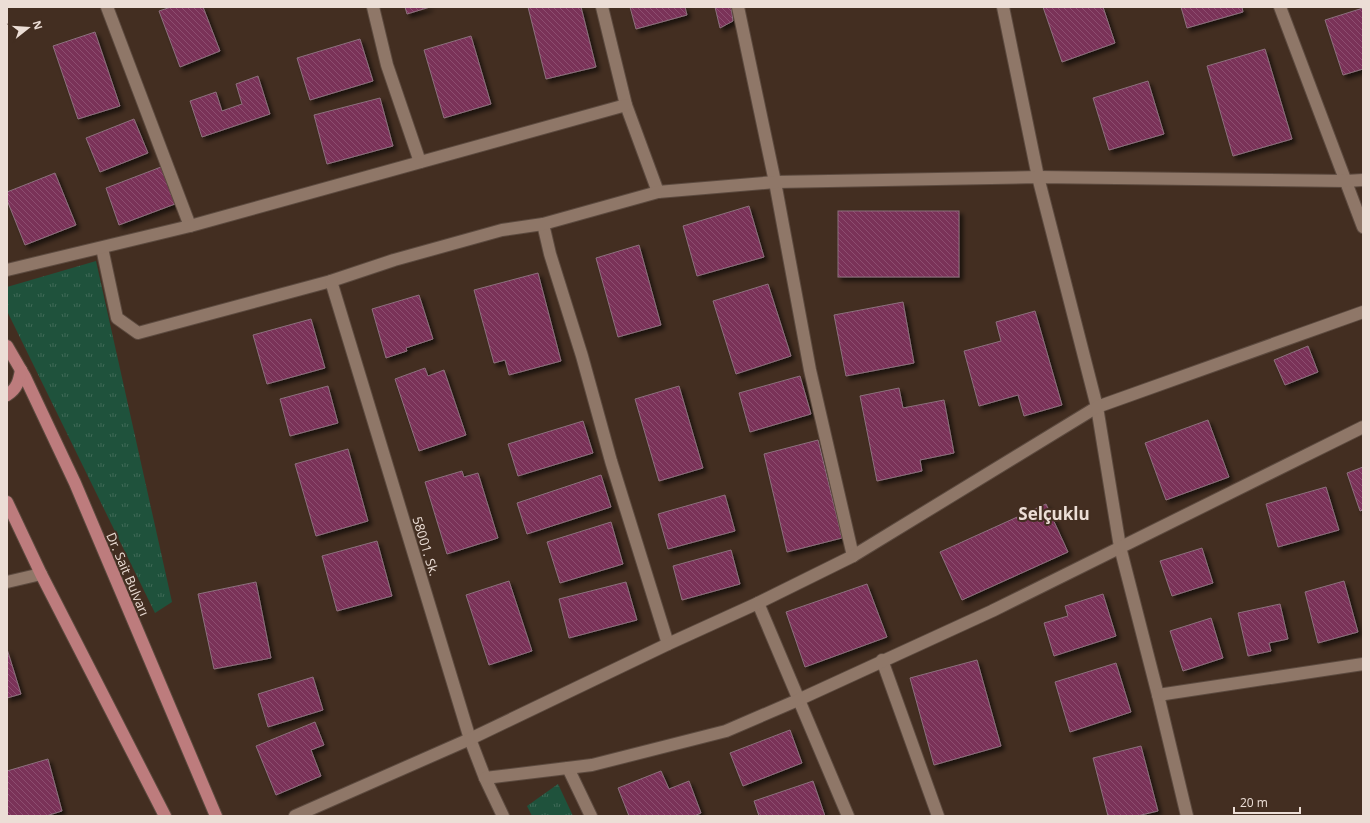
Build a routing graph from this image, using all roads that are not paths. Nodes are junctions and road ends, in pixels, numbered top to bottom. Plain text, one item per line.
1 (107, 7) edge
2 (373, 7) edge
3 (602, 7) edge
4 (738, 7) edge
5 (1003, 7) edge
6 (1280, 7) edge
7 (626, 105) junction
8 (420, 162) junction
9 (1038, 177) junction
10 (1363, 180) edge
11 (1346, 181) junction
12 (775, 182) junction
13 (658, 192) junction
14 (543, 224) junction
15 (190, 226) junction
16 (1363, 227) edge
17 (102, 248) junction
18 (7, 270) edge
19 (331, 281) junction
20 (1363, 312) edge
21 (7, 346) edge
22 (21, 370) junction
23 (7, 395) edge
24 (1097, 407) junction
25 (1363, 427) edge
26 (7, 502) edge
27 (1120, 547) junction
28 (853, 556) junction
29 (41, 574) junction
30 (7, 582) edge
31 (758, 603) junction
32 (668, 644) junction
33 (882, 660) junction
34 (1363, 664) edge
35 (1158, 695) junction
36 (798, 700) junction
37 (470, 739) junction
38 (568, 768) junction
39 (485, 778) junction
40 (165, 816) edge
41 (216, 816) edge
42 (295, 816) edge
43 (503, 816) edge
44 (591, 816) edge
45 (848, 816) edge
46 (938, 816) edge
47 (1187, 816) edge

1 - 15 street
2 - 8 street
3 - 7 street
4 - 12 street
5 - 9 street
6 - 11 street
7 - 8 street
7 - 13 street
8 - 15 street
9 - 11 street
9 - 12 street
9 - 24 street
10 - 11 street
11 - 16 street
12 - 13 street
12 - 28 street
13 - 14 street
14 - 19 street
14 - 32 street
15 - 17 street
17 - 18 street
17 - 19 street
19 - 37 street, 58001. Sk.
20 - 24 street
21 - 22 main road, Dr. Sait Bulvarı
22 - 23 main road
22 - 41 main road, Dr. Sait Bulvarı
24 - 27 street
24 - 28 street
25 - 27 street
26 - 29 main road
27 - 33 street
27 - 35 street
28 - 31 street
29 - 30 street
29 - 40 main road
31 - 32 street
31 - 36 street
32 - 37 street
33 - 36 street
33 - 46 street
34 - 35 street
35 - 47 street
36 - 38 street
36 - 45 street
37 - 39 street, 58001. Sk.
37 - 42 street
38 - 39 street
38 - 44 street
39 - 43 street, 58001. Sk.

